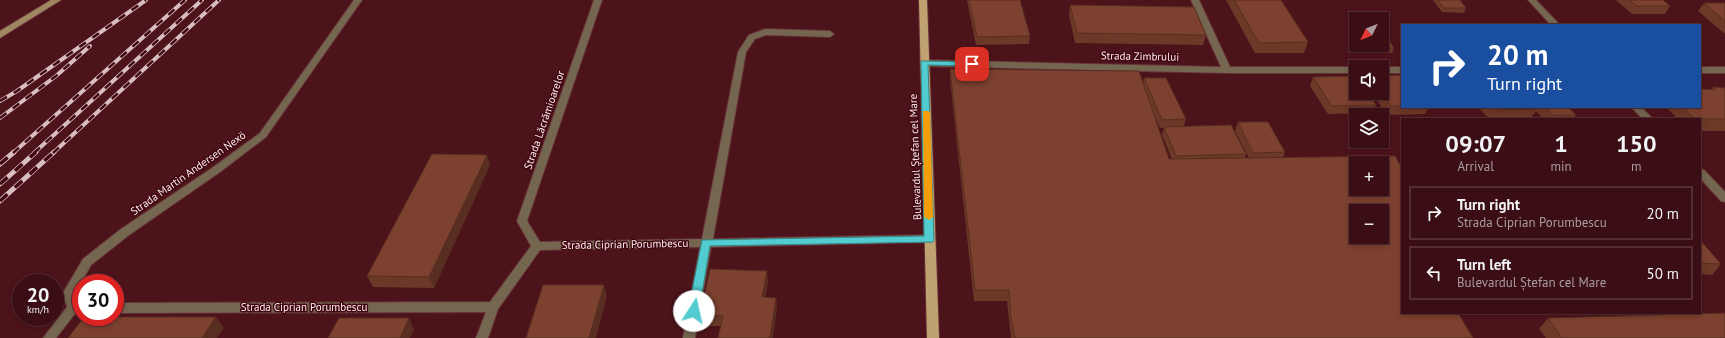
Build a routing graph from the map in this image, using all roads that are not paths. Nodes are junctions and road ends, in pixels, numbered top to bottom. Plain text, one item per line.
1 (57, 0) edge
2 (358, 0) edge
3 (598, 0) edge
4 (923, 0) edge
5 (1195, 0) edge
6 (1532, 0) edge
7 (1555, 24) edge
8 (830, 34) dead end
9 (0, 35) edge
10 (924, 63) junction
11 (1227, 70) junction
12 (1349, 70) edge
13 (1389, 70) edge
14 (1401, 70) edge
15 (1701, 70) edge
16 (1725, 70) edge
17 (1637, 108) edge
18 (1647, 118) edge
19 (1701, 173) edge
20 (1725, 198) edge
21 (929, 240) junction
22 (706, 242) junction
23 (536, 246) junction
24 (80, 274) edge
25 (72, 288) edge
26 (72, 299) edge
27 (493, 307) junction
28 (124, 308) edge
29 (72, 313) edge
30 (49, 338) edge
31 (482, 338) edge
32 (689, 338) edge
33 (933, 338) edge

1 - 9 main road
2 - 24 street, Strada Martin Andersen Nexö
3 - 23 street, Strada Lăcrămioarelor
4 - 10 main road, Bulevardul Ștefan cel Mare
5 - 11 street
6 - 7 street
8 - 22 street
10 - 11 street, Strada Zimbrului
10 - 21 main road, Bulevardul Ștefan cel Mare
11 - 12 street, Strada Zimbrului
13 - 14 street
15 - 16 street
17 - 18 street
19 - 20 street
21 - 22 street, Strada Ciprian Porumbescu
21 - 33 main road, Bulevardul Ștefan cel Mare
22 - 23 street, Strada Ciprian Porumbescu
22 - 32 street
23 - 27 street
25 - 26 street, Strada Martin Andersen Nexö
27 - 28 street, Strada Ciprian Porumbescu
27 - 31 street
29 - 30 street, Strada Martin Andersen Nexö

